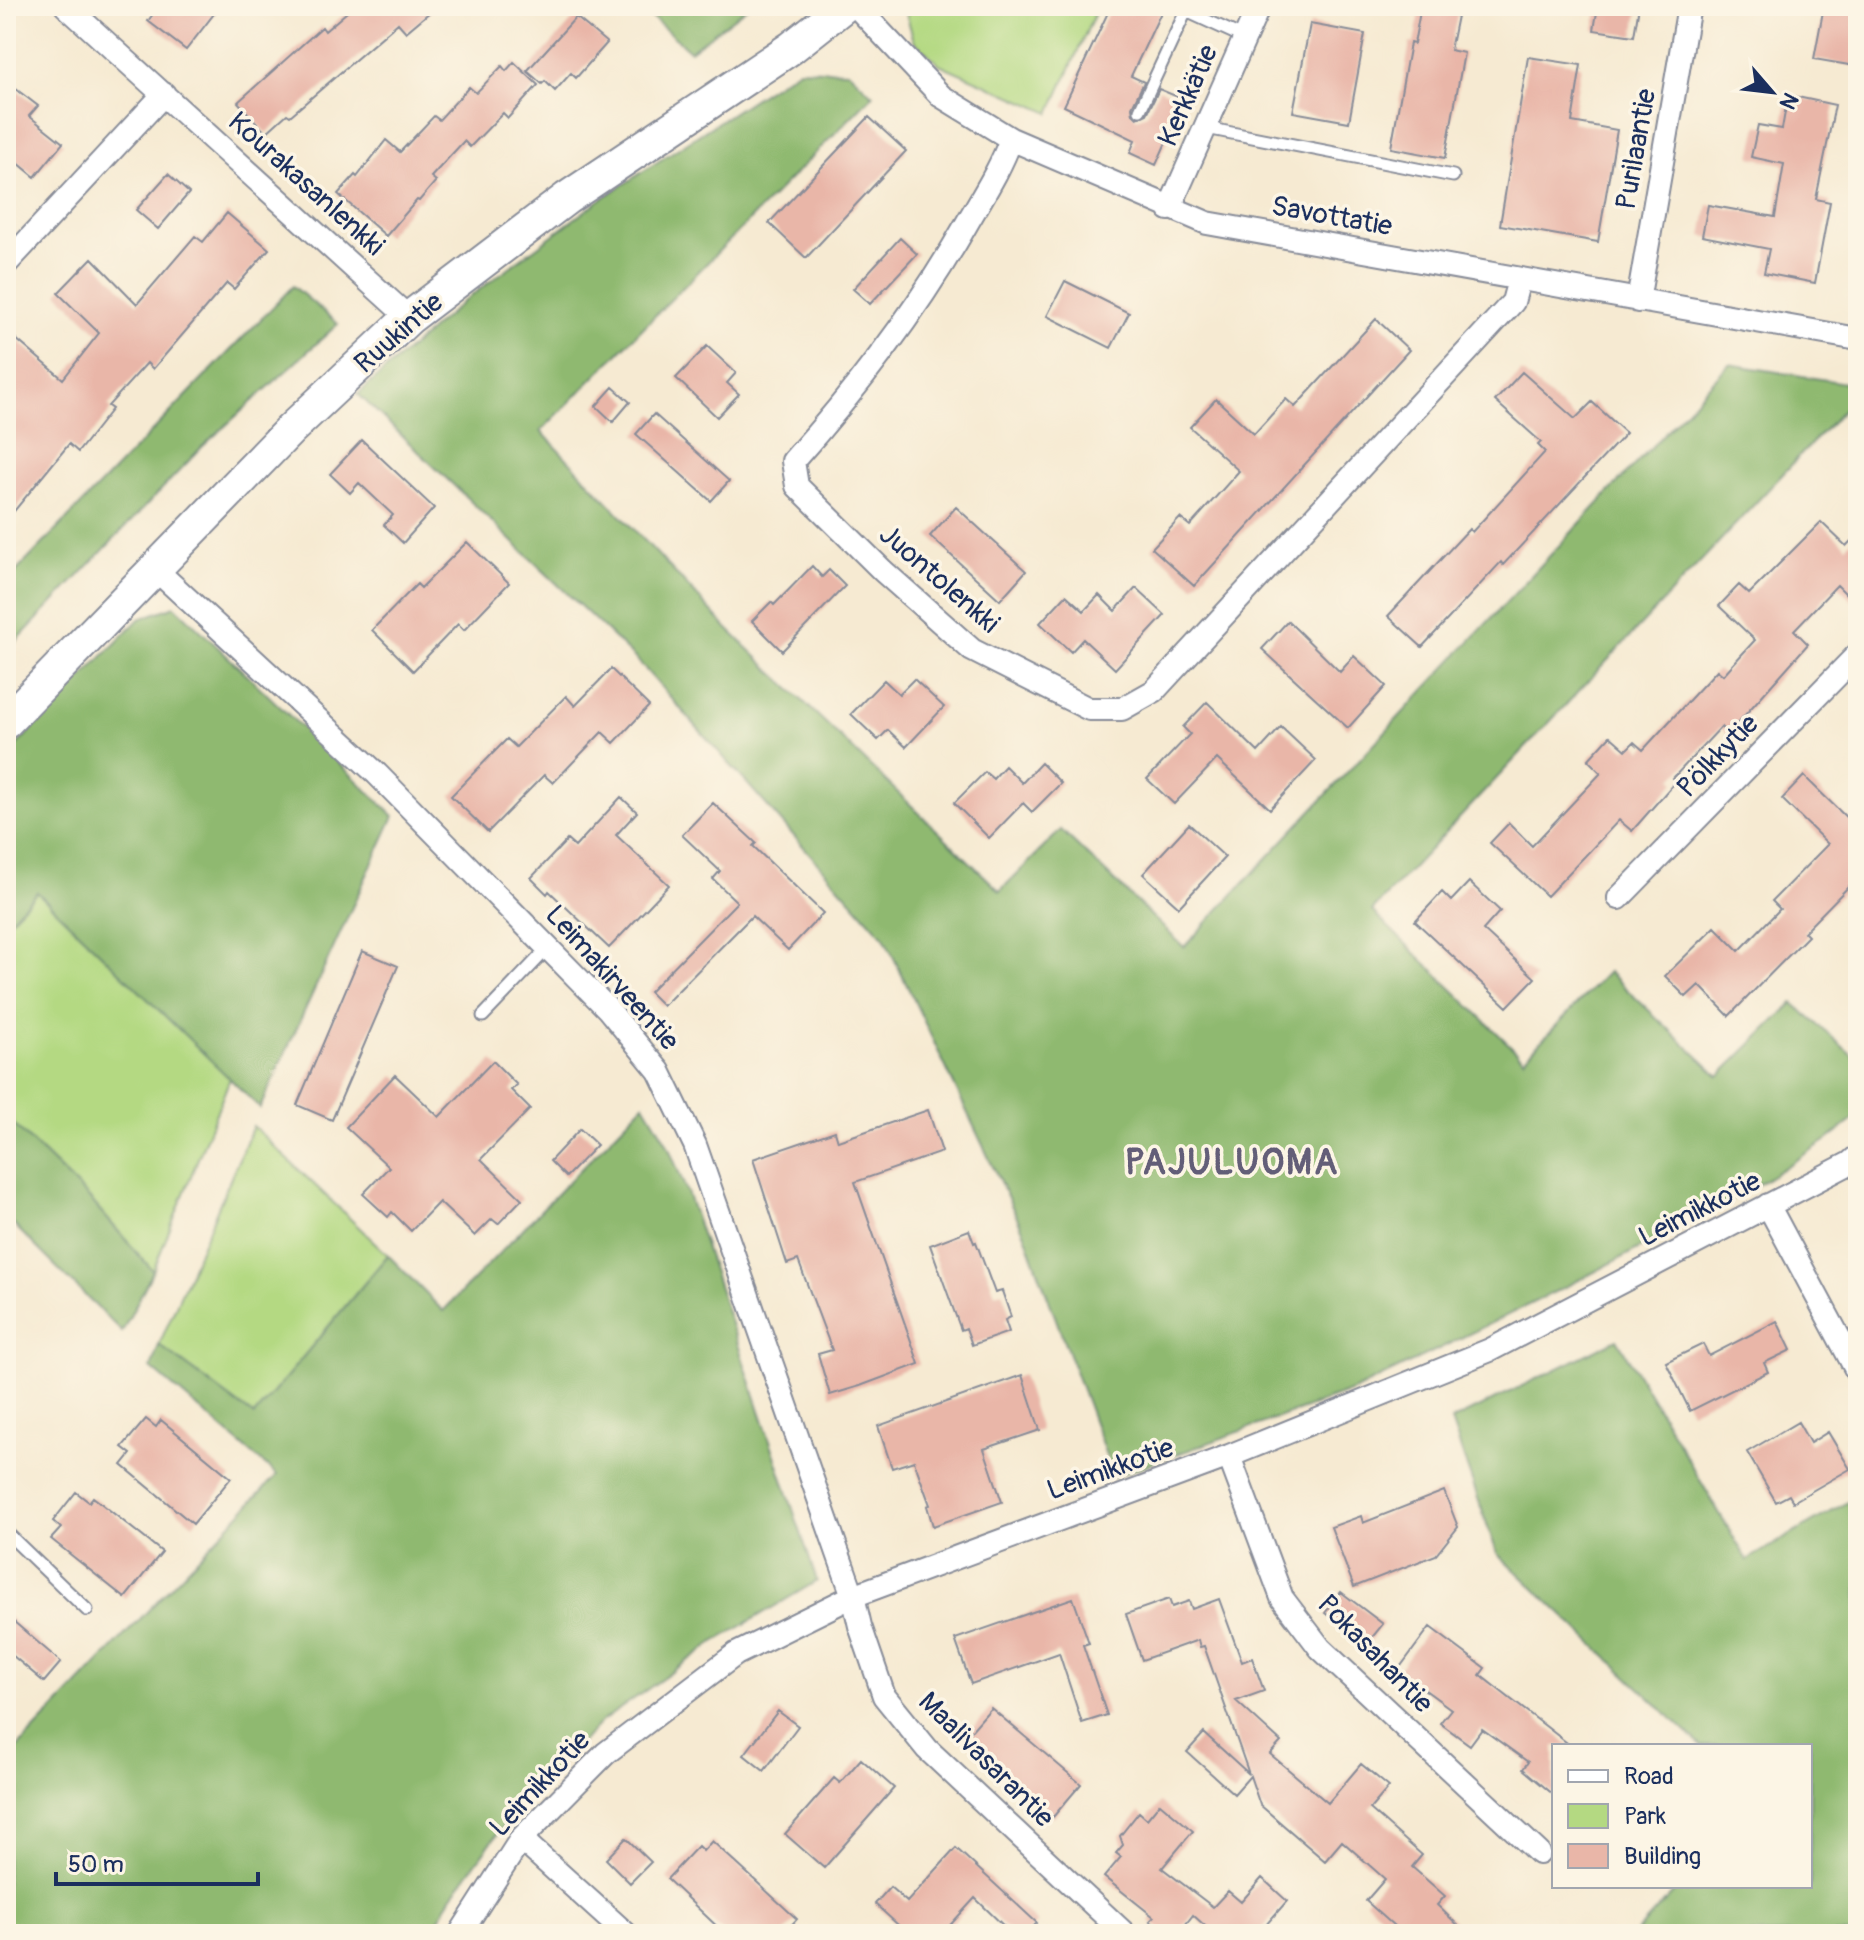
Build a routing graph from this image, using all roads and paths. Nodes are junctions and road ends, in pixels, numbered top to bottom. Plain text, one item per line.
1 (66, 6) edge
2 (844, 6) edge
3 (856, 6) edge
4 (1259, 6) edge
5 (1689, 6) edge
6 (1245, 38) junction
7 (164, 94) junction
8 (1140, 110) dead end
9 (1206, 128) junction
10 (1011, 139) junction
11 (1453, 176) dead end
12 (1169, 209) junction
13 (6, 264) edge
14 (1519, 280) junction
15 (1638, 301) junction
16 (409, 318) junction
17 (1858, 339) edge
18 (154, 568) junction
19 (1858, 654) edge
20 (6, 722) edge
21 (1619, 898) dead end
22 (548, 948) junction
23 (483, 1016) dead end
24 (1858, 1156) edge
25 (1768, 1205) junction
26 (1858, 1373) edge
27 (1229, 1456) junction
28 (6, 1532) edge
29 (853, 1596) junction
30 (87, 1610) dead end
31 (521, 1839) junction
32 (1539, 1853) dead end
33 (460, 1934) edge
34 (626, 1934) edge
35 (1125, 1934) edge

1 - 7 street, Kourakasanlenkki
2 - 16 street, Ruukintie
3 - 10 street, Savottatie
4 - 6 street, Kerkkätie
5 - 15 street, Purilaantie
6 - 8 lane
6 - 9 street, Kerkkätie
7 - 13 street
7 - 16 street, Kourakasanlenkki
9 - 11 lane
9 - 12 street, Kerkkätie
10 - 12 street, Savottatie
10 - 14 street, Juontolenkki
12 - 14 street, Savottatie
14 - 15 street, Savottatie
15 - 17 street, Savottatie
16 - 18 street, Ruukintie
18 - 20 street, Ruukintie
18 - 22 street, Leimakirveentie
19 - 21 street, Pölkkytie
22 - 23 lane
22 - 29 street, Leimakirveentie
24 - 25 street, Leimikkotie
25 - 26 street
25 - 27 street, Leimikkotie
27 - 29 street, Leimikkotie
27 - 32 street, Pokasahantie
28 - 30 lane
29 - 31 street, Leimikkotie
29 - 35 street, Maalivasarantie
31 - 33 street, Leimikkotie
31 - 34 street

